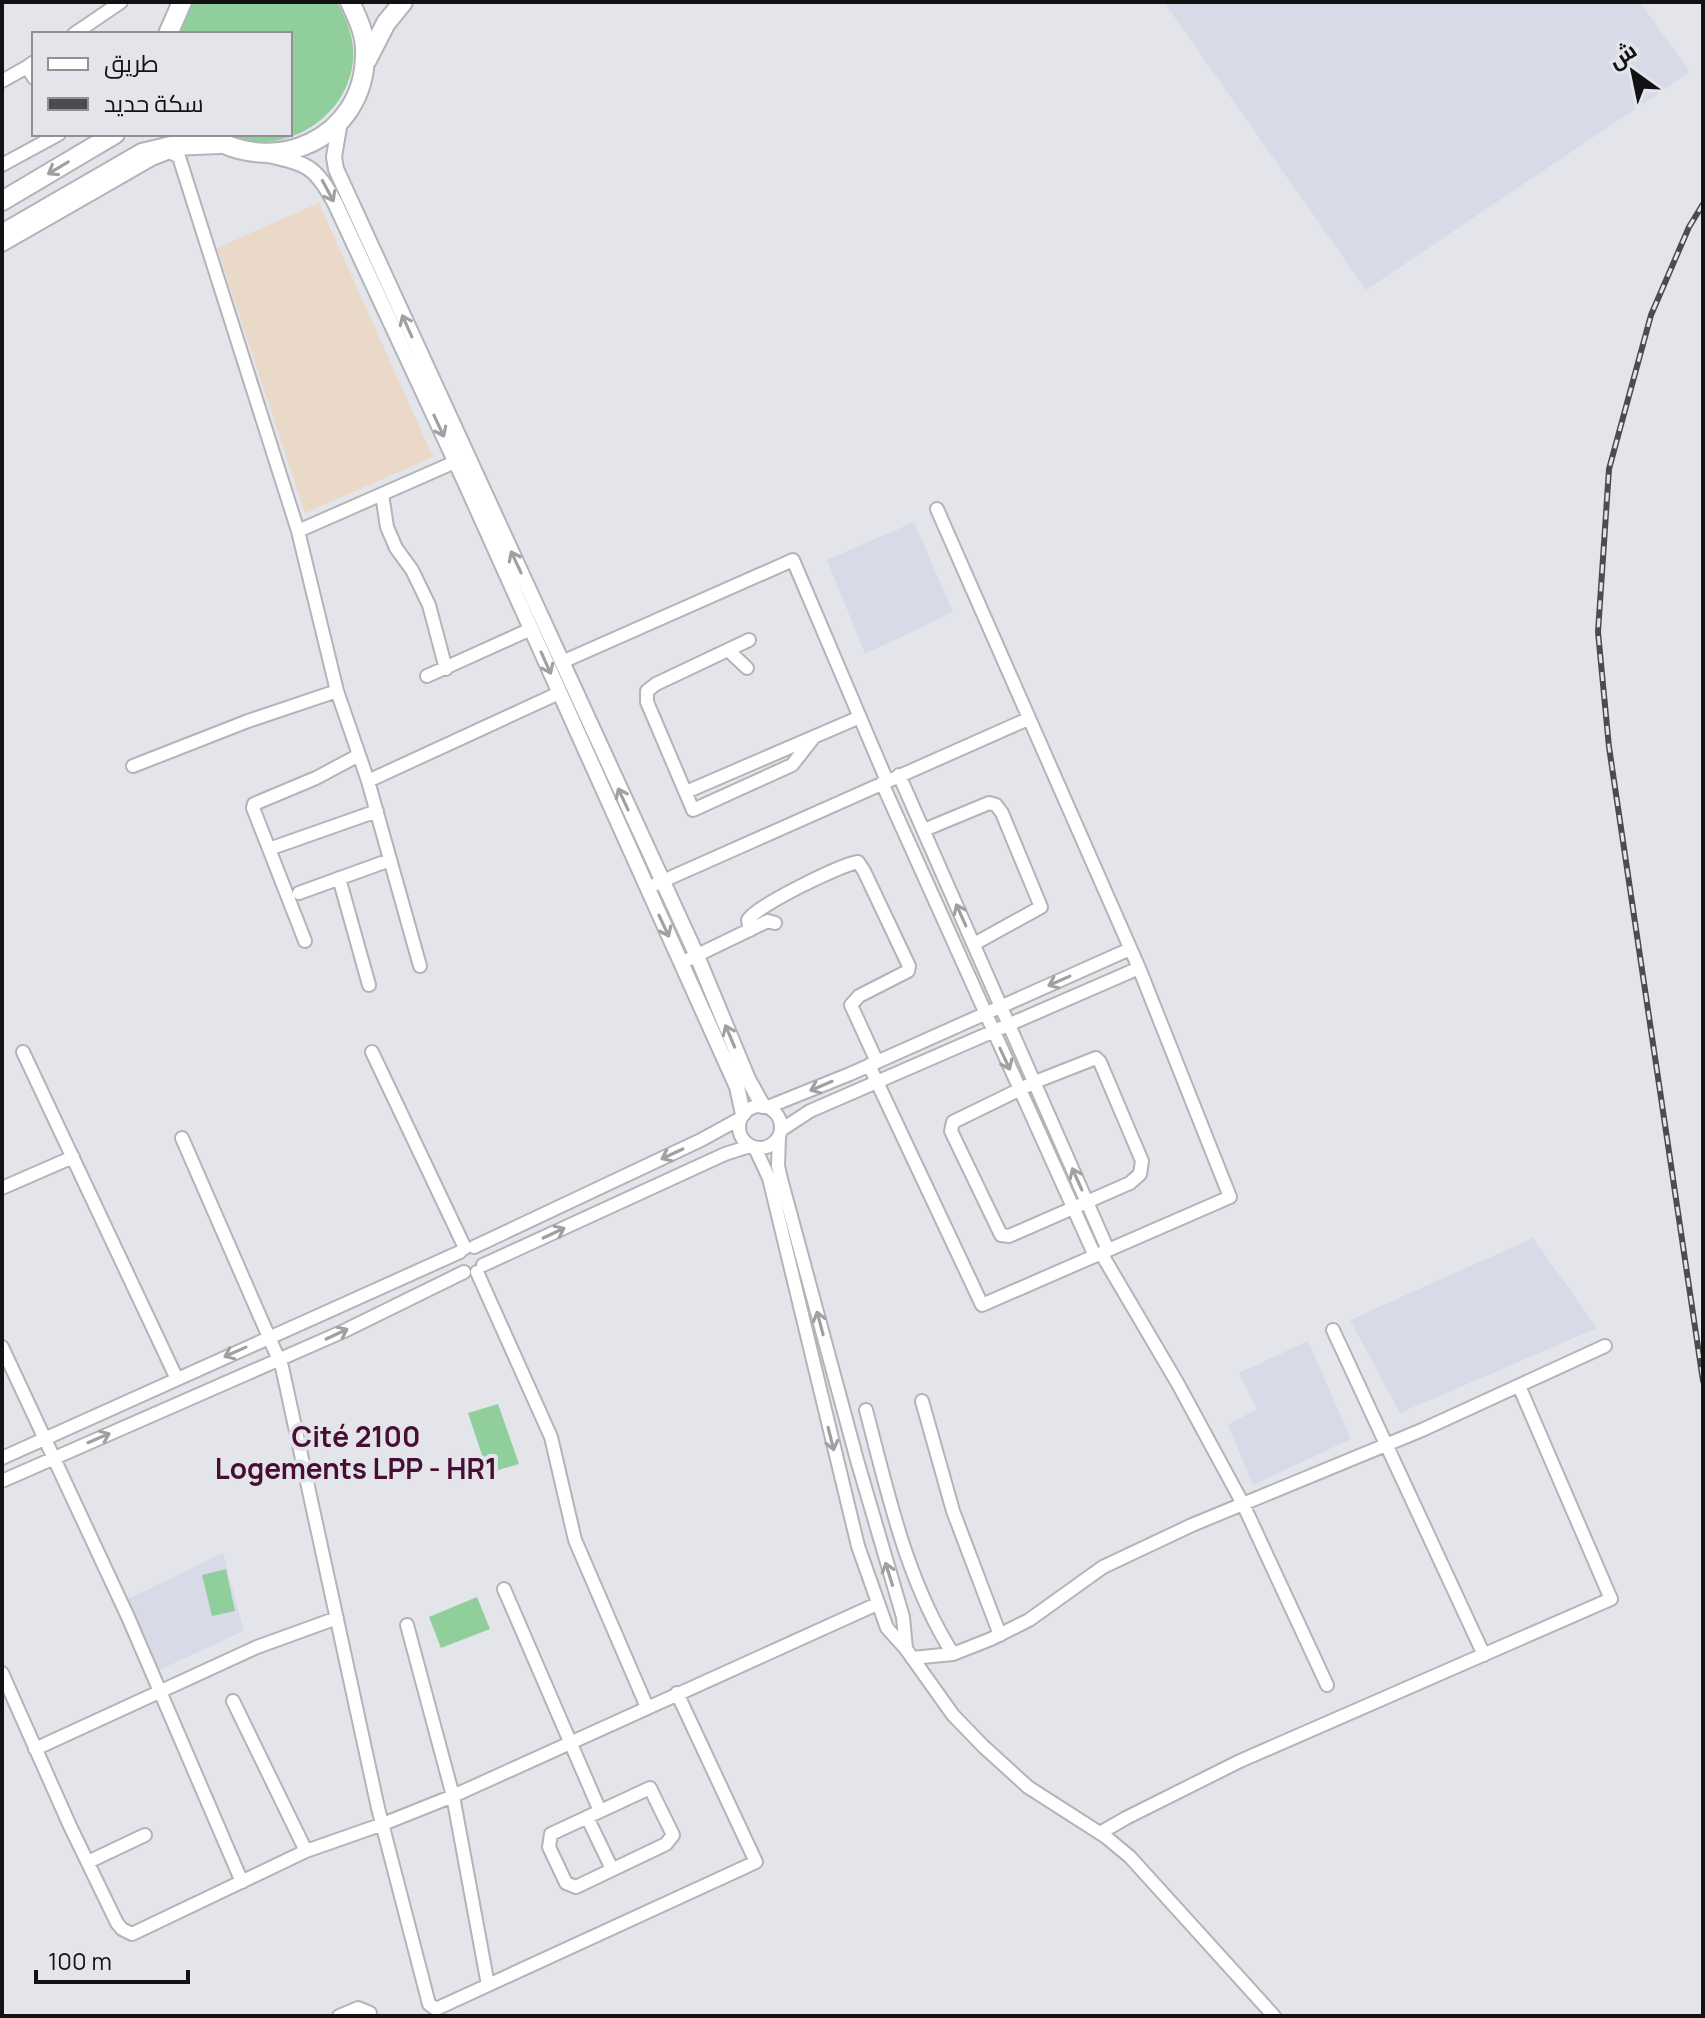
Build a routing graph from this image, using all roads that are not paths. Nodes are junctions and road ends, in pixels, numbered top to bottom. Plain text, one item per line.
1 (121, 2) edge
2 (182, 2) edge
3 (350, 2) edge
4 (403, 2) edge
5 (77, 32) edge
6 (169, 32) edge
7 (364, 67) junction
8 (32, 69) edge
9 (2, 81) edge
10 (340, 121) junction
11 (55, 136) edge
12 (112, 136) edge
13 (214, 139) edge
14 (264, 154) junction
15 (2, 165) edge
16 (2, 201) edge
17 (2, 234) edge
18 (2, 245) edge
19 (422, 374) junction
20 (455, 462) junction
21 (470, 480) junction
22 (382, 494) junction
23 (937, 509) dead end
24 (298, 531) junction
25 (531, 629) junction
26 (749, 640) dead end
27 (728, 650) junction
28 (562, 662) junction
29 (747, 668) dead end
30 (446, 669) junction
31 (427, 676) dead end
32 (337, 691) junction
33 (559, 693) junction
34 (860, 717) junction
35 (1028, 719) junction
36 (814, 737) junction
37 (359, 755) junction
38 (133, 766) dead end
39 (889, 780) junction
40 (368, 781) junction
41 (686, 792) junction
42 (377, 811) junction
43 (924, 830) junction
44 (269, 849) junction
45 (390, 860) junction
46 (339, 878) junction
47 (661, 881) junction
48 (646, 889) junction
49 (299, 893) dead end
50 (775, 923) dead end
51 (750, 930) junction
52 (305, 941) dead end
53 (974, 944) junction
54 (1130, 949) junction
55 (697, 956) junction
56 (681, 963) junction
57 (420, 966) dead end
58 (1139, 968) junction
59 (369, 985) dead end
60 (1002, 1006) junction
61 (985, 1014) junction
62 (1010, 1025) junction
63 (993, 1033) junction
64 (23, 1052) dead end
65 (372, 1052) dead end
66 (873, 1064) junction
67 (1035, 1082) junction
68 (877, 1084) junction
69 (1019, 1090) junction
70 (766, 1106) junction
71 (742, 1116) junction
72 (780, 1134) junction
73 (182, 1138) dead end
74 (753, 1147) junction
75 (73, 1157) junction
76 (2, 1188) edge
77 (1087, 1202) junction
78 (1073, 1208) junction
79 (466, 1249) junction
80 (1101, 1253) junction
81 (475, 1270) junction
82 (1333, 1330) dead end
83 (269, 1337) junction
84 (1605, 1346) dead end
85 (2, 1347) edge
86 (279, 1360) junction
87 (177, 1379) junction
88 (1519, 1386) junction
89 (922, 1401) dead end
90 (866, 1410) dead end
91 (44, 1439) junction
92 (1388, 1444) junction
93 (2, 1458) edge
94 (53, 1458) junction
95 (2, 1481) edge
96 (1243, 1504) junction
97 (504, 1589) dead end
98 (877, 1604) junction
99 (337, 1618) junction
100 (407, 1625) dead end
101 (1000, 1635) junction
102 (909, 1654) junction
103 (953, 1654) junction
104 (1484, 1655) junction
105 (2, 1673) edge
106 (1327, 1685) dead end
107 (158, 1691) junction
108 (677, 1693) junction
109 (233, 1701) dead end
110 (647, 1707) junction
111 (569, 1743) junction
112 (35, 1749) junction
113 (453, 1796) junction
114 (600, 1811) junction
115 (587, 1817) junction
116 (383, 1824) junction
117 (1100, 1833) junction
118 (145, 1835) dead end
119 (306, 1851) junction
120 (88, 1862) junction
121 (612, 1869) junction
122 (242, 1882) junction
123 (488, 1985) junction
124 (370, 2013) dead end
125 (339, 2016) edge
126 (1274, 2016) edge

1 - 5 street
2 - 6 main road
3 - 7 main road
4 - 7 main road
7 - 10 main road
8 - 9 street
10 - 14 main road
19 -> 10 street
11 - 15 street
12 -> 16 main road
13 - 14 main road
13 - 17 main road
14 -> 19 street
18 - 24 street
19 -> 20 street
19 - 21 street
20 - 21 street
20 - 22 street
21 - 25 street
28 -> 21 street
22 - 24 street
22 - 30 street
23 - 35 street
24 - 32 street
25 - 30 street
25 -> 33 street
26 - 27 street
27 - 29 street
27 - 41 street
28 - 34 street
47 -> 28 street
30 - 31 street
32 - 37 street
32 - 38 street
33 - 40 street
33 - 48 street
34 - 36 street
34 - 39 street
35 - 39 street
35 - 54 street
36 - 41 street
36 - 41 street
37 - 40 street
37 - 44 street
39 - 43 street
39 - 47 street
39 - 61 street
40 - 42 street
42 - 44 street
42 - 45 street
53 -> 43 street
43 - 53 street
44 - 52 street
45 - 46 street
45 - 57 street
46 - 49 street
46 - 59 street
47 - 48 street
47 - 55 street
48 -> 56 street
50 - 51 street
51 - 55 street
51 - 66 street
53 - 60 street
54 - 58 street
54 -> 60 street
55 - 56 street
70 -> 55 street
56 - 71 street
58 - 62 street
58 - 80 street
60 - 61 street
60 - 62 street
61 - 63 street
61 - 66 street
62 - 63 street
62 - 67 street
63 - 68 street
63 -> 69 street
64 - 75 street
65 - 79 street
66 - 68 street
66 -> 70 street
67 - 69 street
77 -> 67 street
67 - 77 street
68 - 72 street
68 - 80 street
69 - 78 street
69 - 78 street
70 - 71 street
70 - 72 street
71 - 74 street
71 -> 79 street
72 - 74 street
102 -> 72 street
73 - 83 street
81 -> 74 street
74 -> 98 street
75 - 76 street
75 - 87 street
77 - 78 street
77 - 80 street
78 - 80 street
79 - 81 street
79 - 81 street
79 - 83 street
80 - 96 street
86 -> 81 street
81 - 110 street
82 - 92 street
83 - 86 street
83 -> 87 street
84 - 88 street
85 - 91 street
94 -> 86 street
86 - 99 street
87 - 91 street
88 - 92 street
88 - 104 street
89 - 101 street
90 - 103 street
91 - 93 street
91 - 94 street
92 - 96 street
92 - 104 street
94 - 95 street
94 - 107 street
96 - 101 street
96 - 106 street
97 - 111 street
98 - 102 street
98 - 108 street
99 - 107 street
99 - 116 street
100 - 113 street
101 - 103 street
102 - 103 street
102 - 117 street
104 - 117 street
105 - 112 street
107 - 112 street
107 - 122 street
108 - 110 street
108 - 123 street
109 - 119 street
110 - 111 street
111 - 113 street
111 - 114 street
112 - 120 street
113 - 116 street
113 - 123 street
114 - 115 street
114 - 121 street
115 - 121 street
115 - 121 street
116 - 119 street
116 - 123 street
117 - 126 street
118 - 120 street
119 - 122 street
120 - 122 street
124 - 125 street

